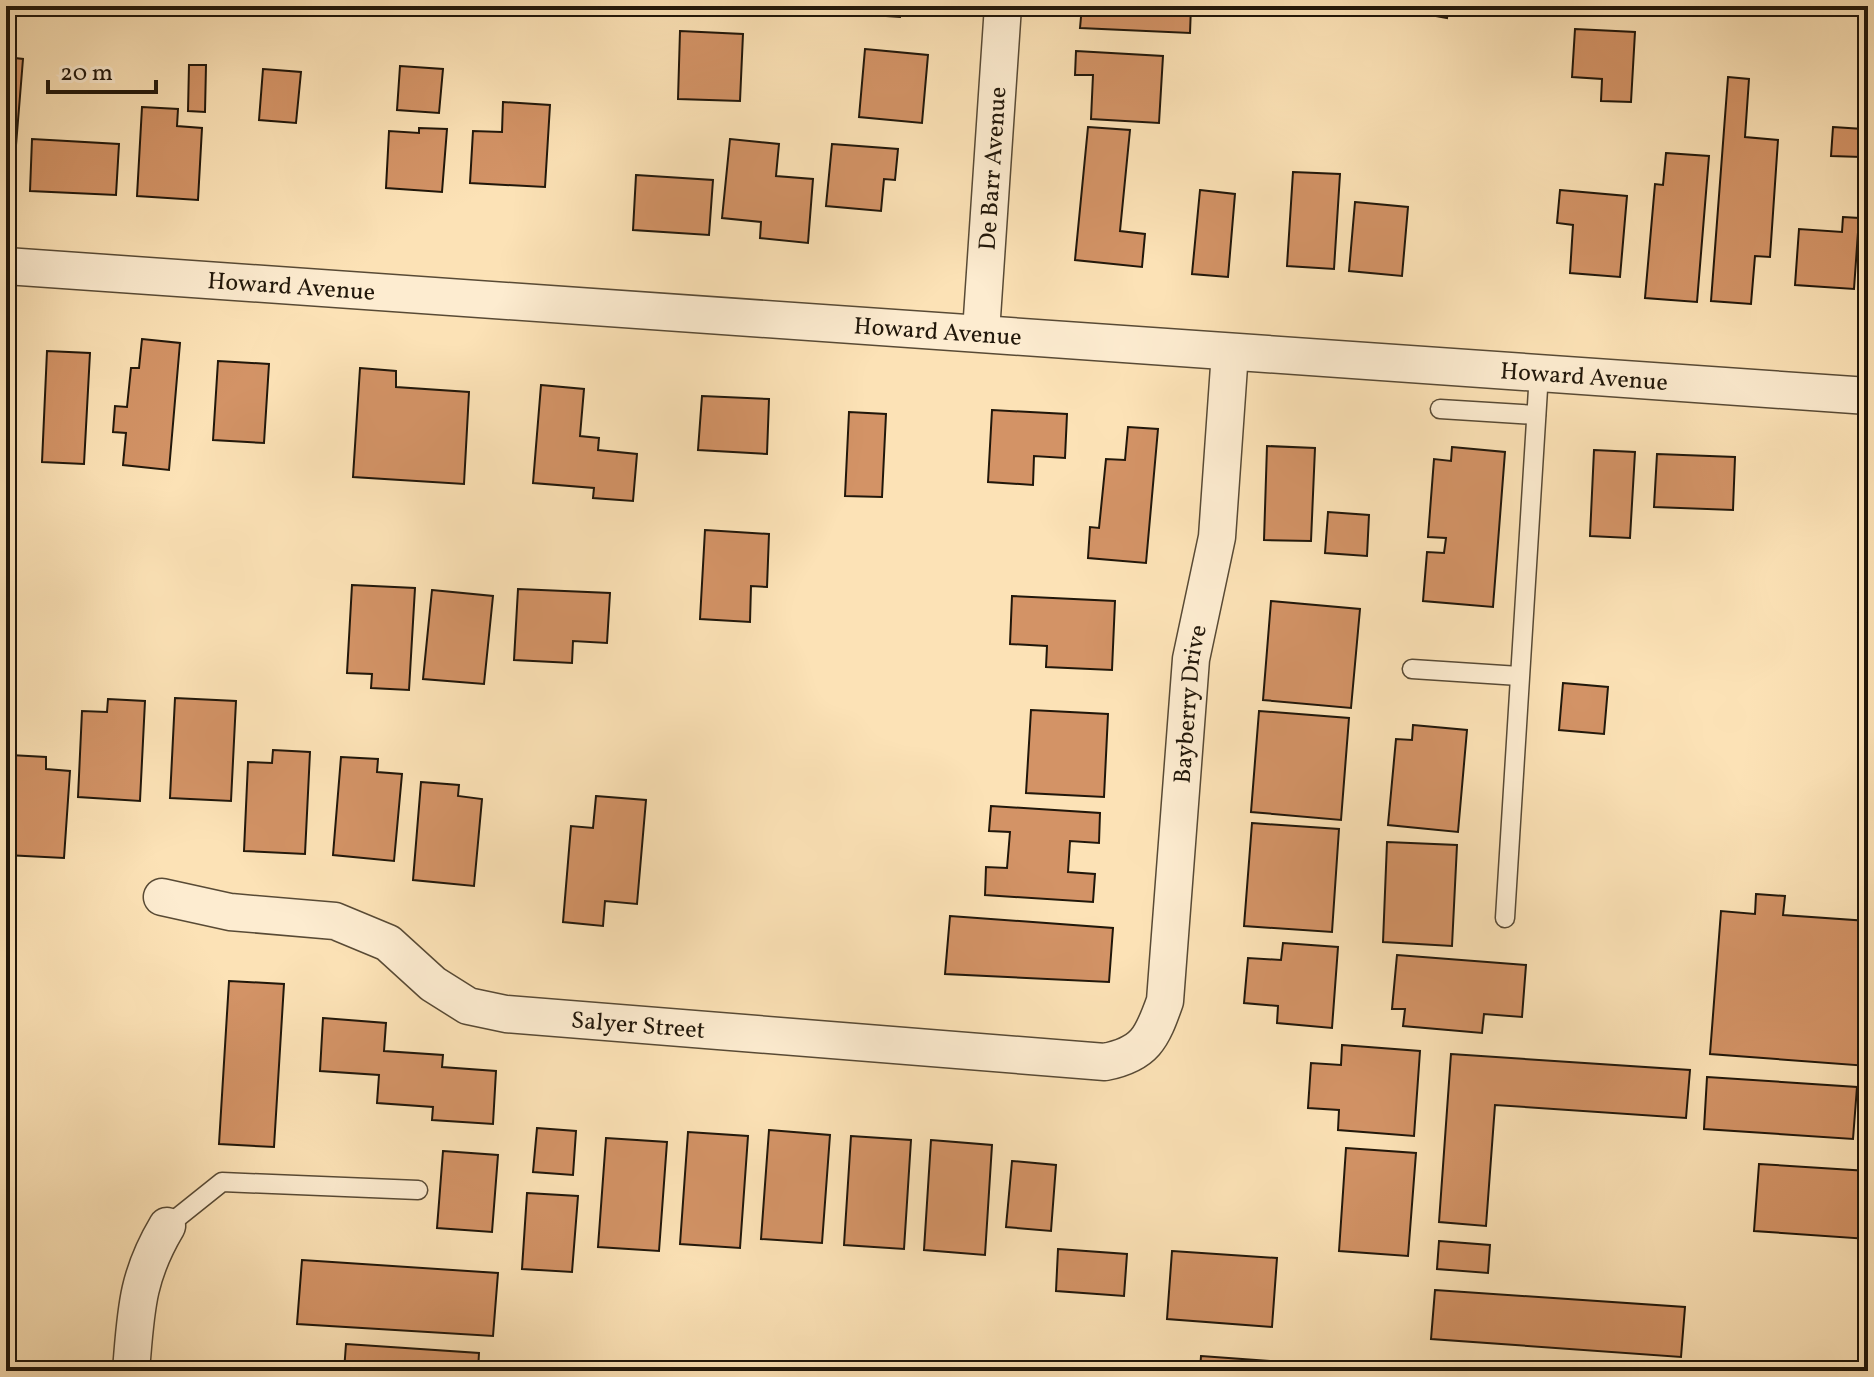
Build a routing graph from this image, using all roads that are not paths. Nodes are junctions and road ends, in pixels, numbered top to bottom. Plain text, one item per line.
1 (1003, 6) edge
2 (6, 266) edge
3 (981, 332) junction
4 (1230, 352) junction
5 (1539, 373) junction
6 (1868, 396) edge
7 (1440, 409) dead end
8 (1536, 415) junction
9 (1412, 669) dead end
10 (1519, 676) junction
11 (162, 897) dead end
12 (1505, 918) dead end
13 (1140, 1051) joint
14 (418, 1190) dead end
15 (167, 1226) joint
16 (131, 1371) edge

1 - 3 street, De Barr Avenue
2 - 3 street, Howard Avenue
3 - 4 street, Howard Avenue
4 - 5 street, Howard Avenue
4 - 13 street, Bayberry Drive
5 - 6 street, Howard Avenue
5 - 8 lane
7 - 8 lane
8 - 10 lane
9 - 10 lane
10 - 12 lane
11 - 13 street, Salyer Street
14 - 15 lane
15 - 16 street

